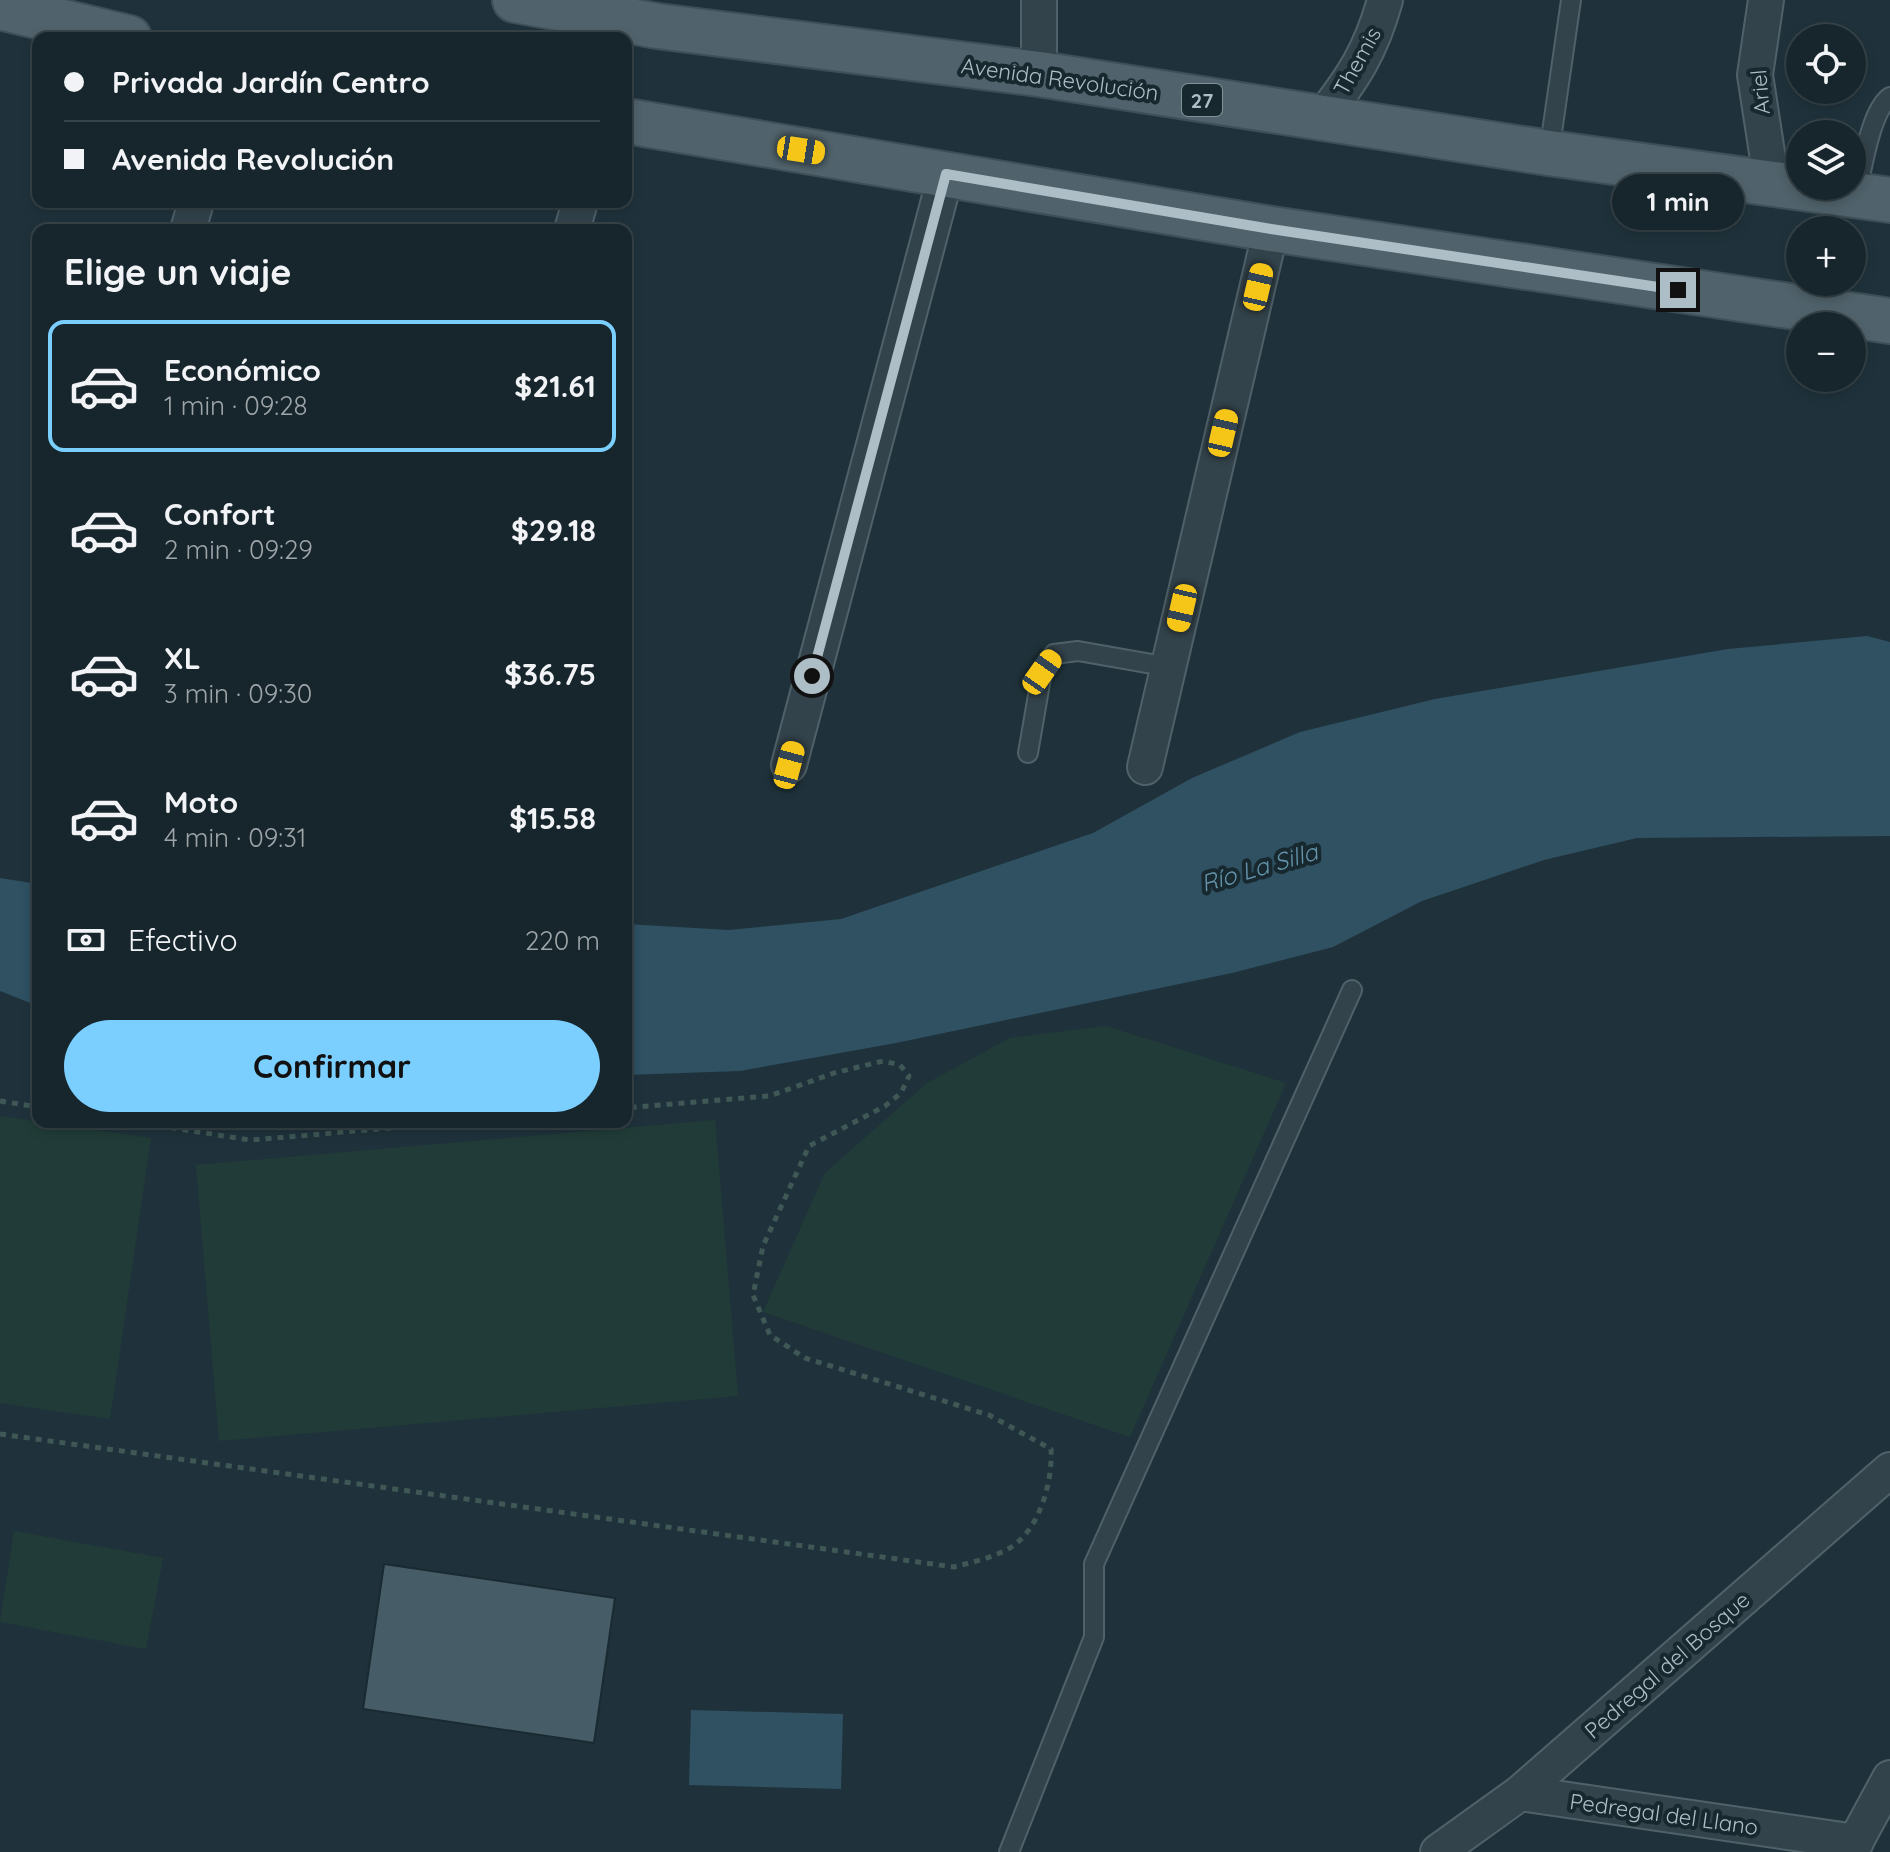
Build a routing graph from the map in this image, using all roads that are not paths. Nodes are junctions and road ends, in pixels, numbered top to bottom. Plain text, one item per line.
1 (515, 0) edge
2 (1039, 0) edge
3 (1385, 0) edge
4 (1571, 0) edge
5 (1766, 0) edge
6 (0, 7) edge
7 (666, 13) edge
8 (104, 32) edge
9 (1039, 74) junction
10 (1890, 97) edge
11 (1321, 119) junction
12 (632, 122) edge
13 (1549, 153) junction
14 (946, 174) junction
15 (1772, 185) junction
16 (1873, 197) edge
17 (1271, 229) junction
18 (1890, 321) edge
19 (1169, 667) junction
20 (1028, 753) dead end
21 (789, 765) dead end
22 (1145, 767) dead end
23 (1352, 990) dead end
24 (1890, 1470) edge
25 (1890, 1778) edge
26 (1520, 1793) junction
27 (1853, 1847) edge
28 (1009, 1852) edge
29 (1438, 1852) edge

1 - 7 main road, Avenida Revolución / 27
2 - 9 street
3 - 11 street, Themis
4 - 13 lane
5 - 15 street, Ariel
6 - 8 main road
7 - 9 main road, Avenida Revolución / 27
9 - 11 main road, Avenida Revolución / 27
10 - 16 lane
11 - 13 main road, Avenida Revolución / 27
12 - 14 main road
13 - 15 main road, Avenida Revolución / 27
14 - 17 main road
14 - 21 street
15 - 16 main road, Avenida Revolución / 27
17 - 18 main road
17 - 19 street
19 - 20 lane
19 - 22 street
23 - 28 lane
24 - 26 street, Pedregal del Bosque
25 - 27 street
26 - 27 street, Pedregal del Llano
26 - 29 street, Pedregal del Bosque

